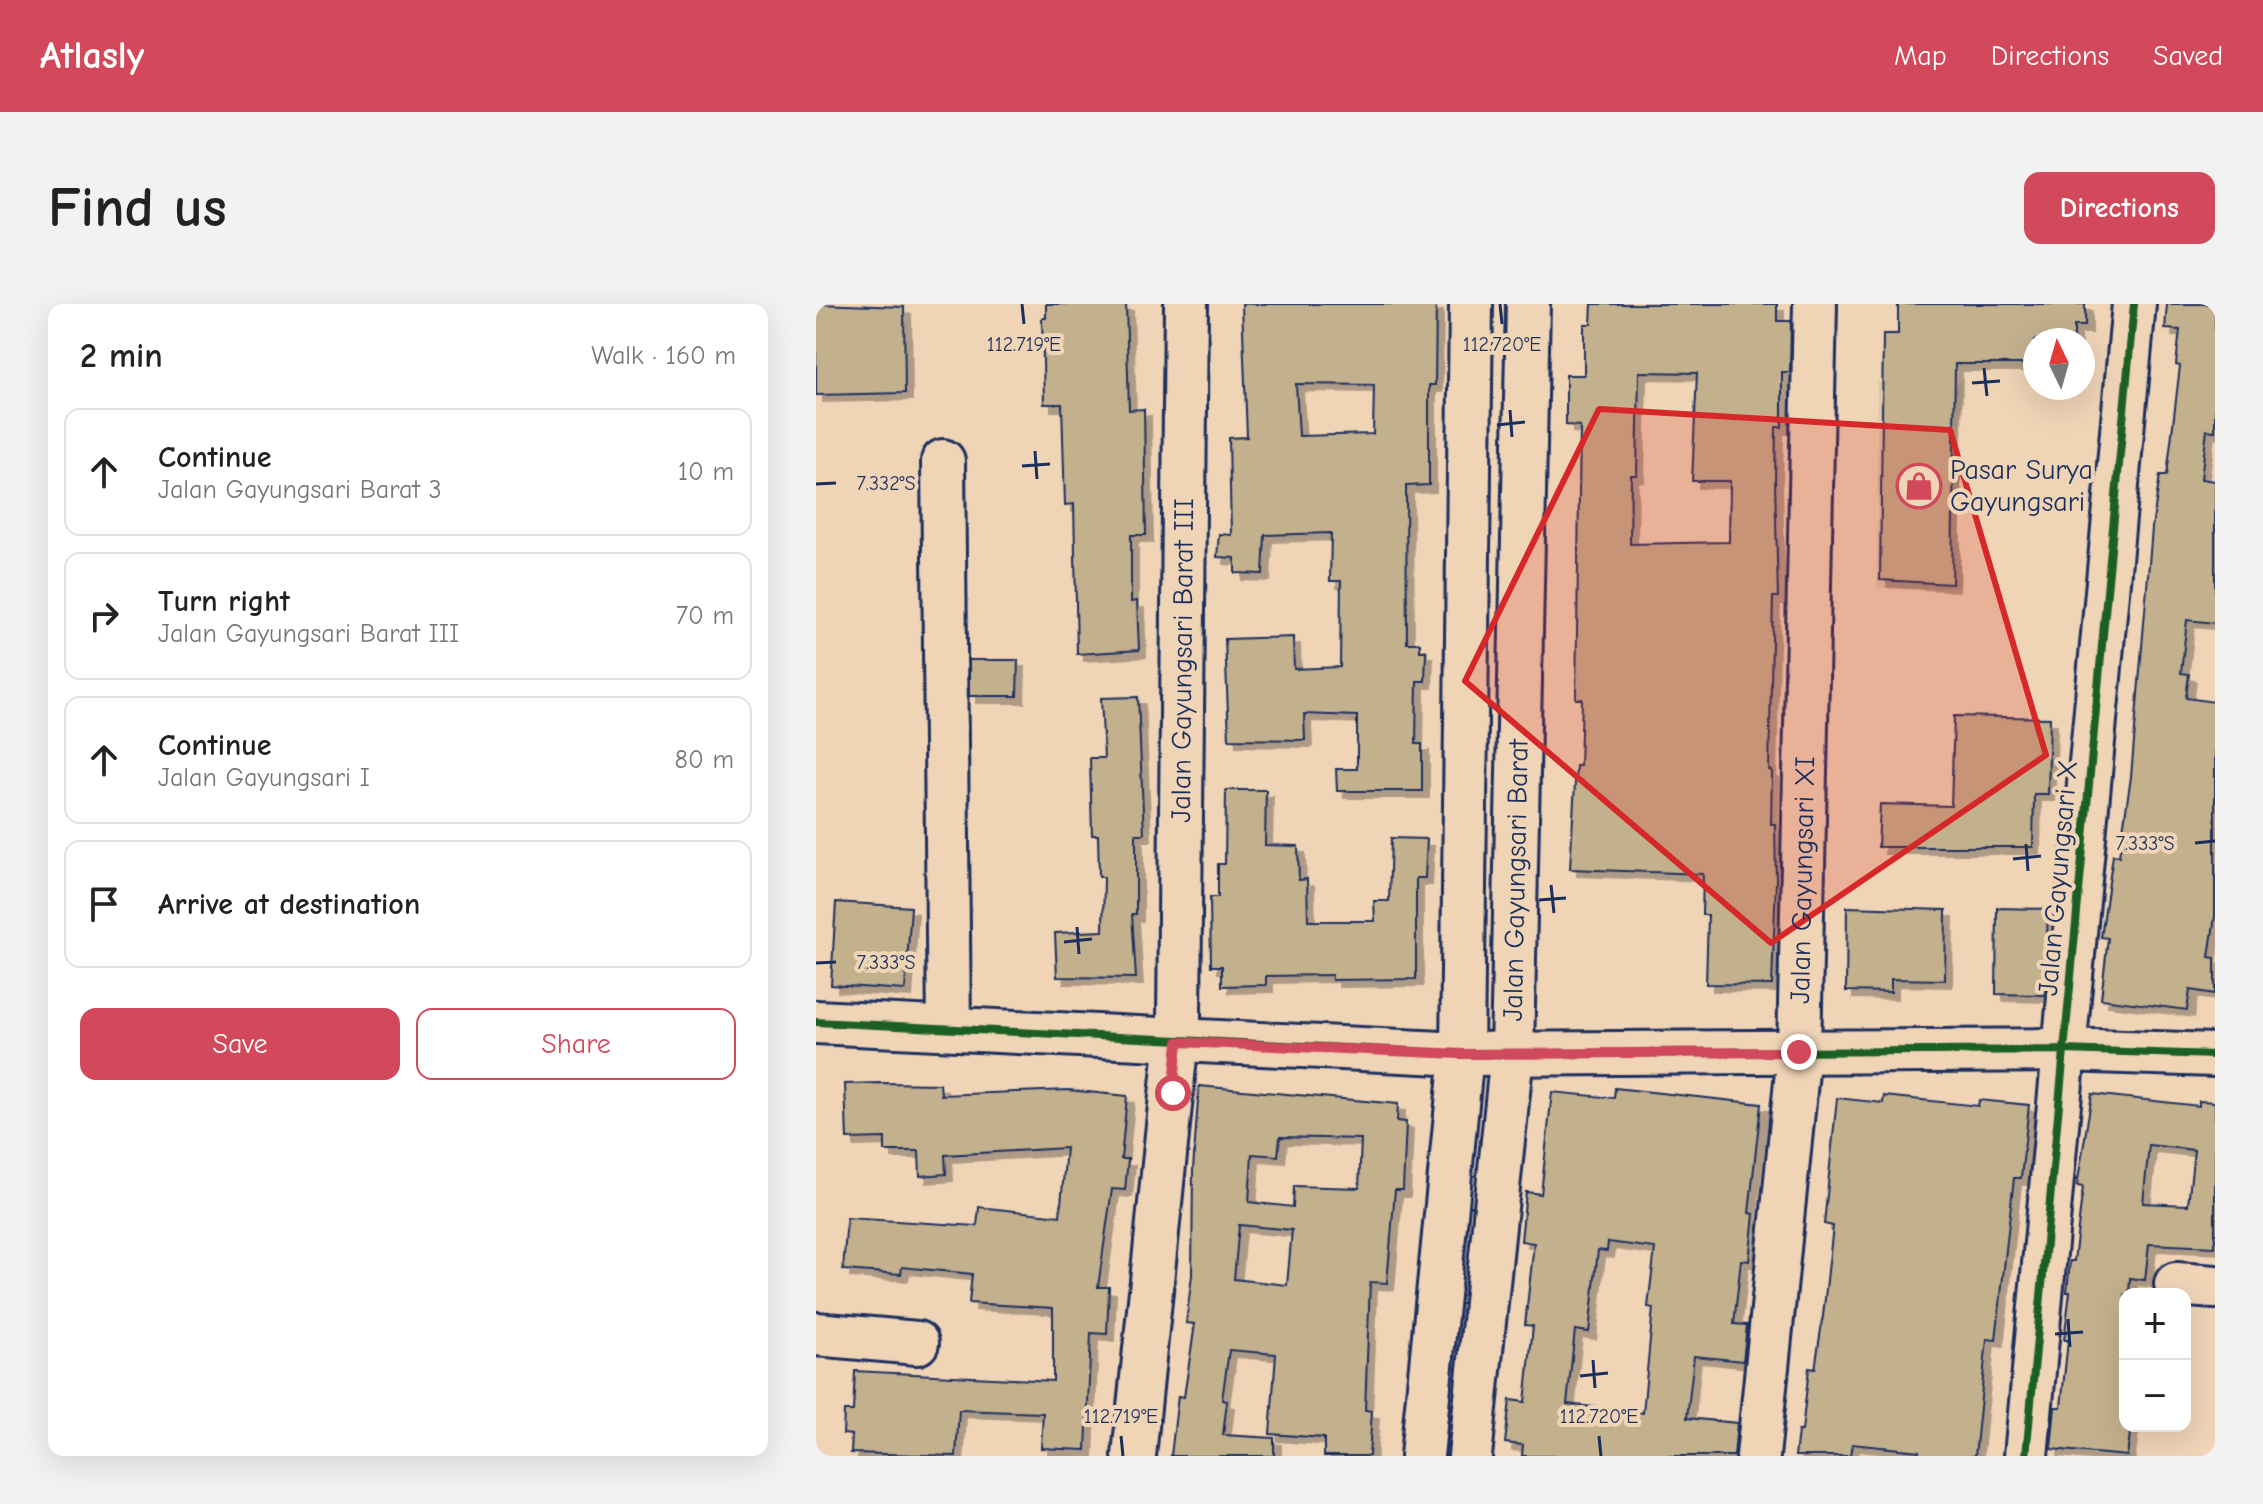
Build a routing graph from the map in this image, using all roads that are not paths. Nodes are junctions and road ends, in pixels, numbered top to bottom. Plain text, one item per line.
1 (1186, 304) edge
2 (1471, 304) edge
3 (1528, 304) edge
4 (1815, 304) edge
5 (2134, 304) edge
6 (943, 461) dead end
7 (816, 1022) edge
8 (949, 1027) junction
9 (1178, 1030) junction
10 (2064, 1050) junction
11 (1799, 1052) junction
12 (1462, 1054) junction
13 (1512, 1054) junction
14 (2215, 1055) edge
15 (816, 1334) edge
16 (917, 1343) dead end
17 (1134, 1456) edge
18 (1422, 1456) edge
19 (1470, 1456) edge
20 (1758, 1456) edge
21 (2026, 1456) edge

1 - 9 street, Jalan Gayungsari Barat III
2 - 12 street, Jalan Gayungsari Barat
3 - 13 street, Jalan Gayungsari Barat
4 - 11 street, Jalan Gayungsari XI
5 - 10 street, Jalan Gayungsari X
6 - 8 street
7 - 8 street
8 - 9 street
9 - 12 street
9 - 17 street, Jalan Gayungsari Barat III
10 - 11 street
10 - 14 street
10 - 21 street, Jalan Gayungsari X
11 - 13 street
11 - 20 street, Jalan Gayungsari XI
12 - 13 street
12 - 18 street, Jalan Gayungsari Barat
13 - 19 street, Jalan Gayungsari Barat
15 - 16 street

